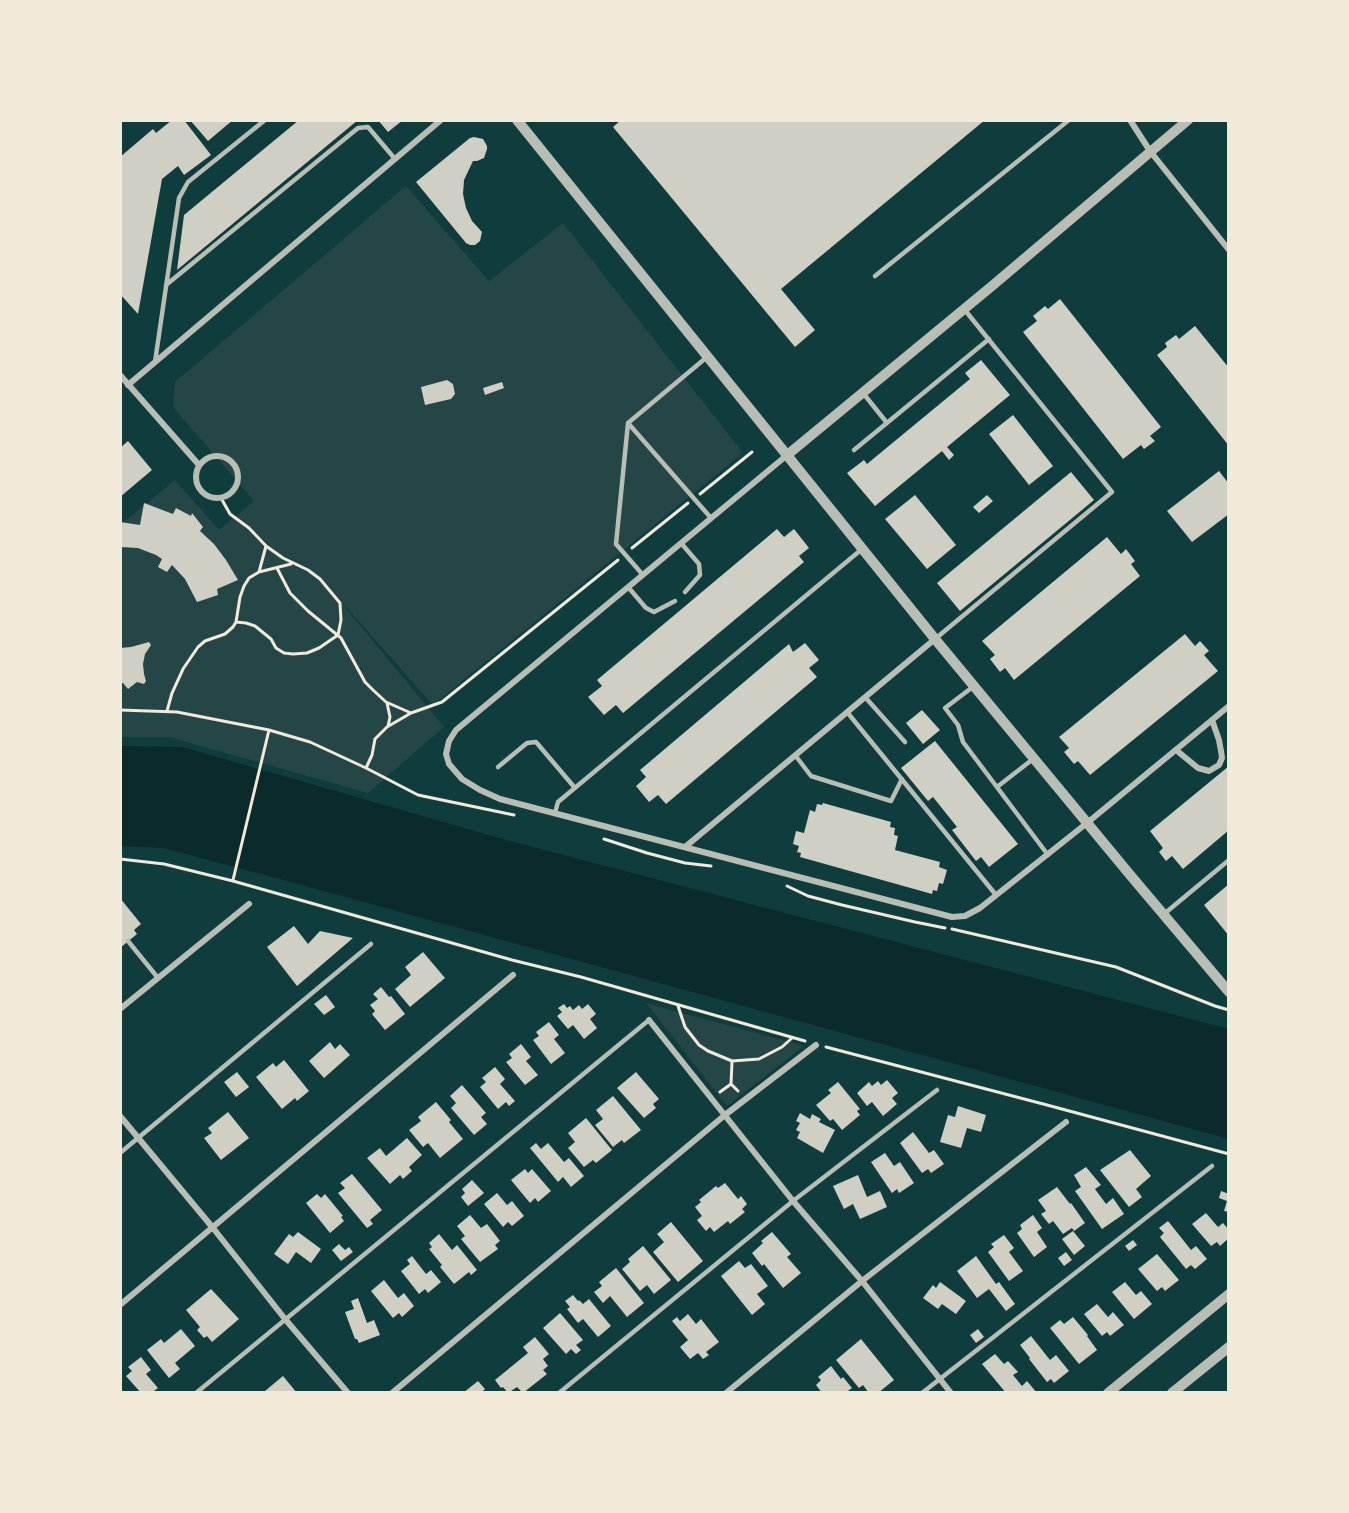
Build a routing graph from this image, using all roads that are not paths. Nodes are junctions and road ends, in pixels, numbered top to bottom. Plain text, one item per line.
1 (265, 120) edge
2 (441, 120) edge
3 (517, 120) edge
4 (1069, 120) edge
5 (1130, 120) edge
6 (1188, 120) edge
7 (1150, 152) junction
8 (395, 159) junction
9 (1229, 250) edge
10 (874, 276) dead end
11 (166, 285) junction
12 (964, 309) junction
13 (989, 339) junction
14 (707, 357) junction
15 (155, 362) junction
16 (120, 375) edge
17 (128, 385) junction
18 (863, 393) junction
19 (628, 423) junction
20 (887, 423) junction
21 (854, 450) dead end
22 (786, 456) junction
23 (199, 465) junction
24 (711, 518) junction
25 (681, 543) junction
26 (862, 549) junction
27 (643, 574) junction
28 (628, 587) junction
29 (685, 592) dead end
30 (675, 601) dead end
31 (934, 639) junction
32 (974, 686) junction
33 (865, 697) junction
34 (1229, 706) edge
35 (847, 712) junction
36 (1212, 720) junction
37 (905, 742) dead end
38 (1176, 750) junction
39 (795, 756) junction
40 (1034, 759) junction
41 (498, 767) dead end
42 (902, 779) junction
43 (997, 787) junction
44 (575, 788) junction
45 (555, 813) junction
46 (1087, 823) junction
47 (685, 847) junction
48 (1048, 855) junction
49 (1229, 860) edge
50 (996, 896) junction
51 (249, 904) dead end
52 (1164, 914) junction
53 (128, 941) dead end
54 (371, 944) dead end
55 (513, 975) dead end
56 (158, 978) junction
57 (1229, 992) edge
58 (120, 1009) edge
59 (650, 1020) joint
60 (816, 1045) road end
61 (937, 1090) dead end
62 (725, 1115) junction
63 (120, 1116) edge
64 (1066, 1122) dead end
65 (138, 1138) junction
66 (120, 1153) edge
67 (1212, 1166) dead end
68 (793, 1201) junction
69 (213, 1228) junction
70 (862, 1281) junction
71 (1229, 1294) edge
72 (120, 1305) edge
73 (285, 1319) junction
74 (1229, 1347) edge
75 (941, 1379) junction
76 (196, 1393) edge
77 (348, 1393) edge
78 (392, 1393) edge
79 (559, 1393) edge
80 (726, 1393) edge
81 (922, 1393) edge
82 (951, 1393) edge
83 (1108, 1393) edge
84 (1172, 1393) edge

1 - 11 lane
2 - 8 street
3 - 14 street
4 - 10 lane
5 - 7 street
6 - 7 street
7 - 9 street
7 - 12 street
8 - 11 lane
8 - 15 street
11 - 15 lane
12 - 13 lane
12 - 18 street
13 - 20 lane
13 - 31 lane
14 - 19 lane
14 - 22 street
15 - 17 street
16 - 17 street
17 - 23 street
18 - 20 lane
18 - 22 street
19 - 24 lane
19 - 27 lane
20 - 21 lane
22 - 24 street
22 - 26 street
23 - 23 street
24 - 25 street
25 - 27 street
25 - 29 lane
26 - 31 street
26 - 44 lane
27 - 28 street
28 - 30 lane
28 - 45 street
31 - 32 street
31 - 33 street
32 - 40 street
32 - 43 lane
33 - 35 street
33 - 37 lane
34 - 36 street
35 - 39 street
35 - 42 lane
36 - 38 street
36 - 38 street
38 - 46 street
39 - 42 lane
39 - 47 street
40 - 43 lane
40 - 46 street
41 - 44 lane
42 - 50 lane
43 - 48 lane
44 - 45 lane
45 - 47 street
46 - 48 street
46 - 52 street
47 - 50 street
48 - 50 street
49 - 52 lane
51 - 56 street
52 - 57 street
53 - 56 lane
54 - 65 lane
55 - 69 street
56 - 58 street
59 - 62 street
59 - 73 lane
60 - 62 street
61 - 68 lane
62 - 68 street
62 - 78 street
63 - 65 street
64 - 70 street
65 - 66 lane
65 - 69 street
67 - 75 lane
68 - 70 street
68 - 79 lane
69 - 72 street
69 - 73 street
70 - 75 street
70 - 80 street
71 - 83 street
73 - 76 lane
73 - 77 street
74 - 84 street
75 - 81 lane
75 - 82 street

